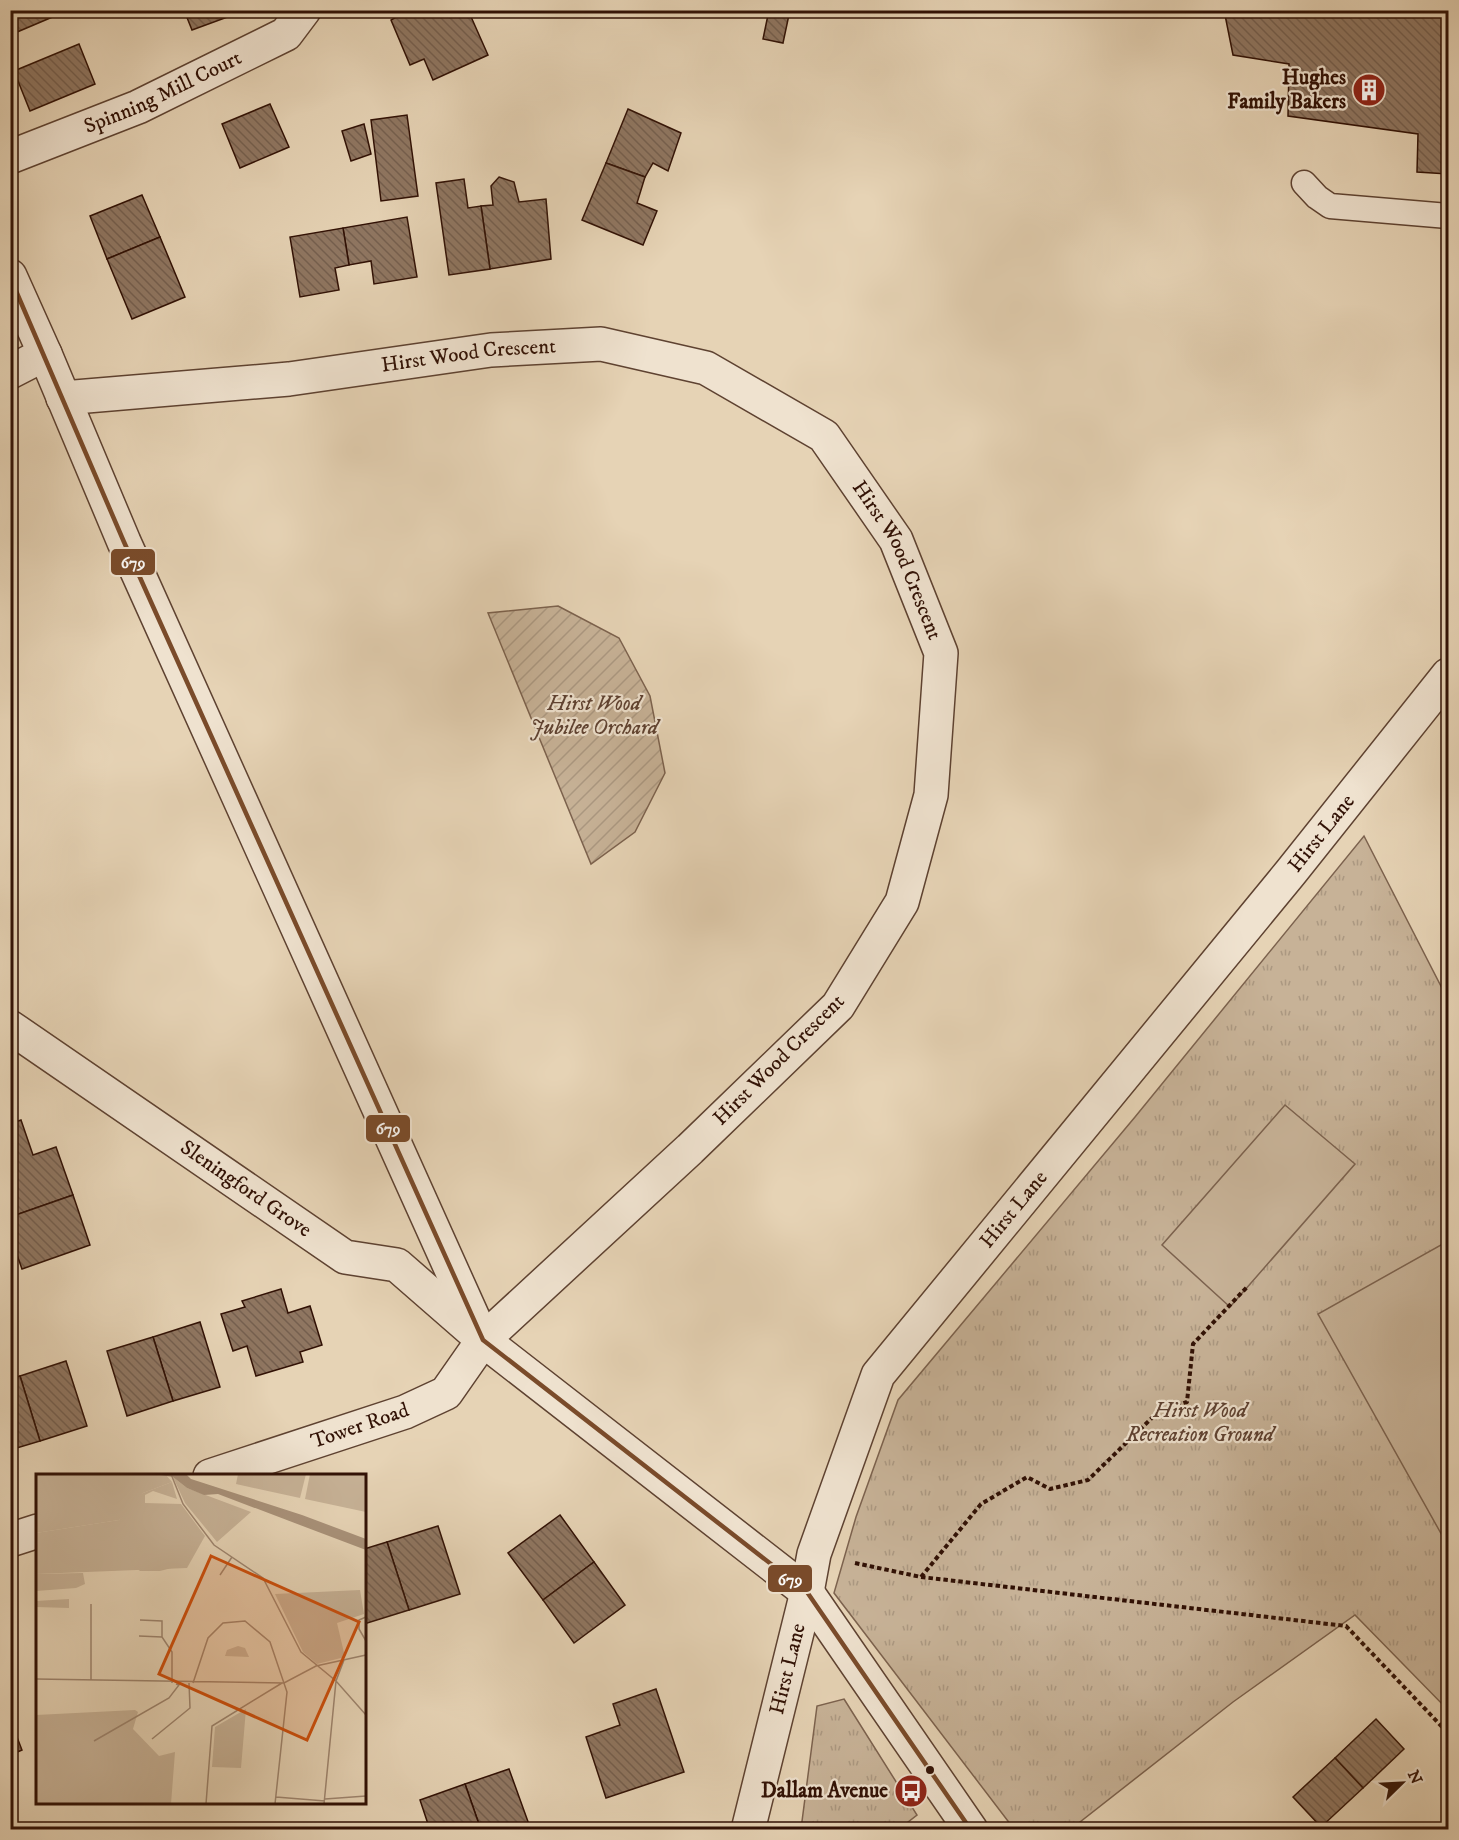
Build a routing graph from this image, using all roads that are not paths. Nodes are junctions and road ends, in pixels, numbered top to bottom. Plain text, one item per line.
1 (304, 10) edge
2 (10, 157) edge
3 (1304, 183) dead end
4 (1449, 216) edge
5 (10, 276) edge
6 (45, 354) junction
7 (10, 372) edge
8 (63, 398) junction
9 (1449, 675) edge
10 (10, 1027) edge
11 (483, 1340) junction
12 (216, 1474) edge
13 (36, 1532) edge
14 (10, 1540) edge
15 (807, 1592) junction
16 (748, 1830) edge
17 (971, 1830) edge

1 - 2 street, Spinning Mill Court
3 - 4 lane
5 - 6 street
6 - 7 street
6 - 8 street
8 - 11 street
8 - 11 street, Hirst Wood Crescent
9 - 15 street, Hirst Lane
10 - 11 street, Sleningford Grove
11 - 12 street, Tower Road
11 - 15 street, Sleningford Grove
13 - 14 street
15 - 16 street, Hirst Lane
15 - 17 street

